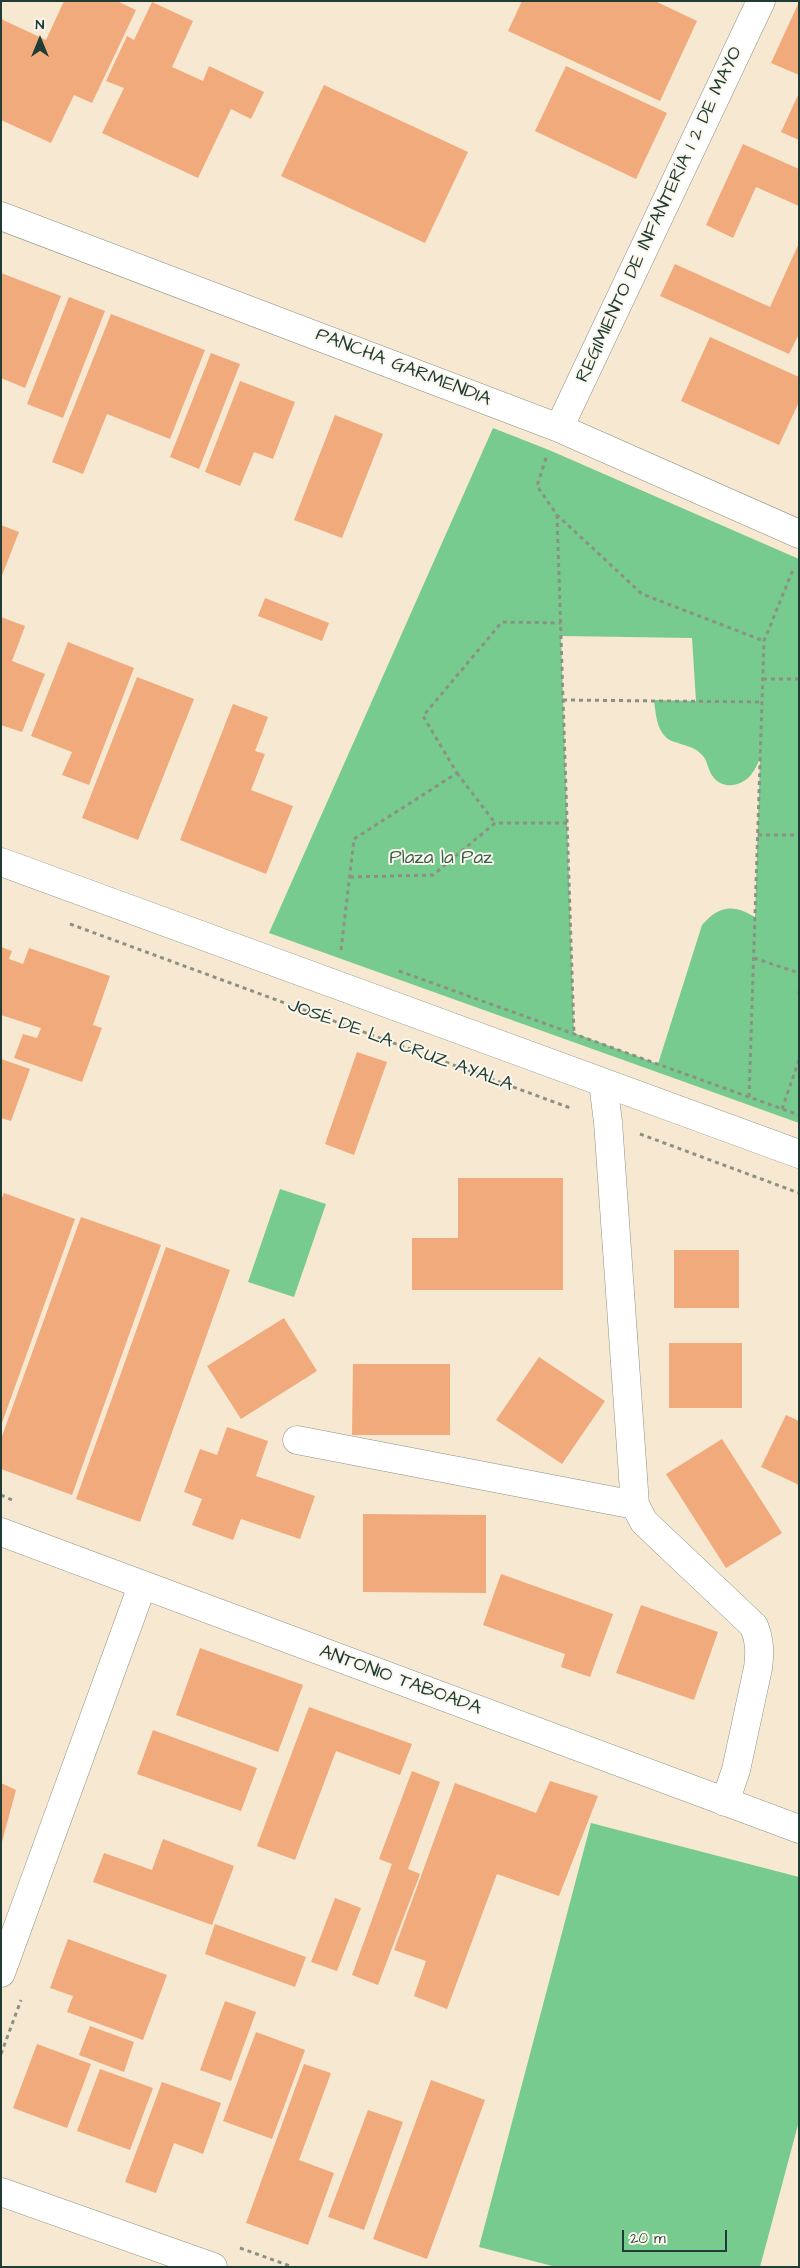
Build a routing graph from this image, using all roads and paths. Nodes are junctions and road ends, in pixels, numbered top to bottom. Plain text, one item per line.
1 (761, 1) edge
2 (1, 216) edge
3 (558, 428) junction
4 (538, 455) dead end
5 (546, 458) junction
6 (554, 462) dead end
7 (557, 515) junction
8 (799, 534) edge
9 (785, 563) dead end
10 (794, 567) junction
11 (799, 569) edge
12 (561, 623) junction
13 (764, 642) junction
14 (763, 679) junction
15 (799, 679) edge
16 (563, 700) junction
17 (762, 702) junction
18 (457, 773) junction
19 (495, 823) junction
20 (567, 823) junction
21 (758, 835) junction
22 (799, 835) edge
23 (1, 862) edge
24 (350, 877) junction
25 (67, 923) dead end
26 (340, 950) dead end
27 (754, 958) junction
28 (799, 973) edge
29 (574, 1034) dead end
30 (799, 1060) edge
31 (602, 1083) junction
32 (750, 1097) dead end
33 (782, 1109) dead end
34 (608, 1122) junction
35 (799, 1154) edge
36 (799, 1193) edge
37 (297, 1440) dead end
38 (635, 1504) junction
39 (1, 1532) edge
40 (142, 1586) junction
41 (725, 1802) junction
42 (799, 1828) edge
43 (1, 1973) edge
44 (1, 2192) edge
45 (213, 2267) edge

1 - 3 street, REGIMIENTO DE INFANTERÍA 1 2 DE MAYO
2 - 3 street, PANCHA GARMENDIA
3 - 8 street, PANCHA GARMENDIA
4 - 5 path
5 - 6 path
5 - 7 path
7 - 12 path
7 - 13 path
9 - 10 path
10 - 11 path
10 - 13 path
12 - 16 path
12 - 18 path
13 - 14 path
14 - 15 path
14 - 17 path
16 - 17 path
16 - 20 path
17 - 21 path
18 - 19 path
18 - 24 path
19 - 20 path
19 - 24 path
20 - 29 path
21 - 22 path
21 - 27 path
23 - 31 street, JOSÉ DE LA CRUZ AYALA
24 - 26 path
25 - 34 path, JOSÉ DE LA CRUZ AYALA
27 - 28 path
27 - 32 path
30 - 33 path
31 - 34 street
31 - 35 street, JOSÉ DE LA CRUZ AYALA
34 - 36 path, JOSÉ DE LA CRUZ AYALA
34 - 38 street
37 - 38 street
38 - 41 street
39 - 40 street, ANTONIO TABOADA
40 - 41 street, ANTONIO TABOADA
40 - 43 street
41 - 42 street, ANTONIO TABOADA
44 - 45 street

